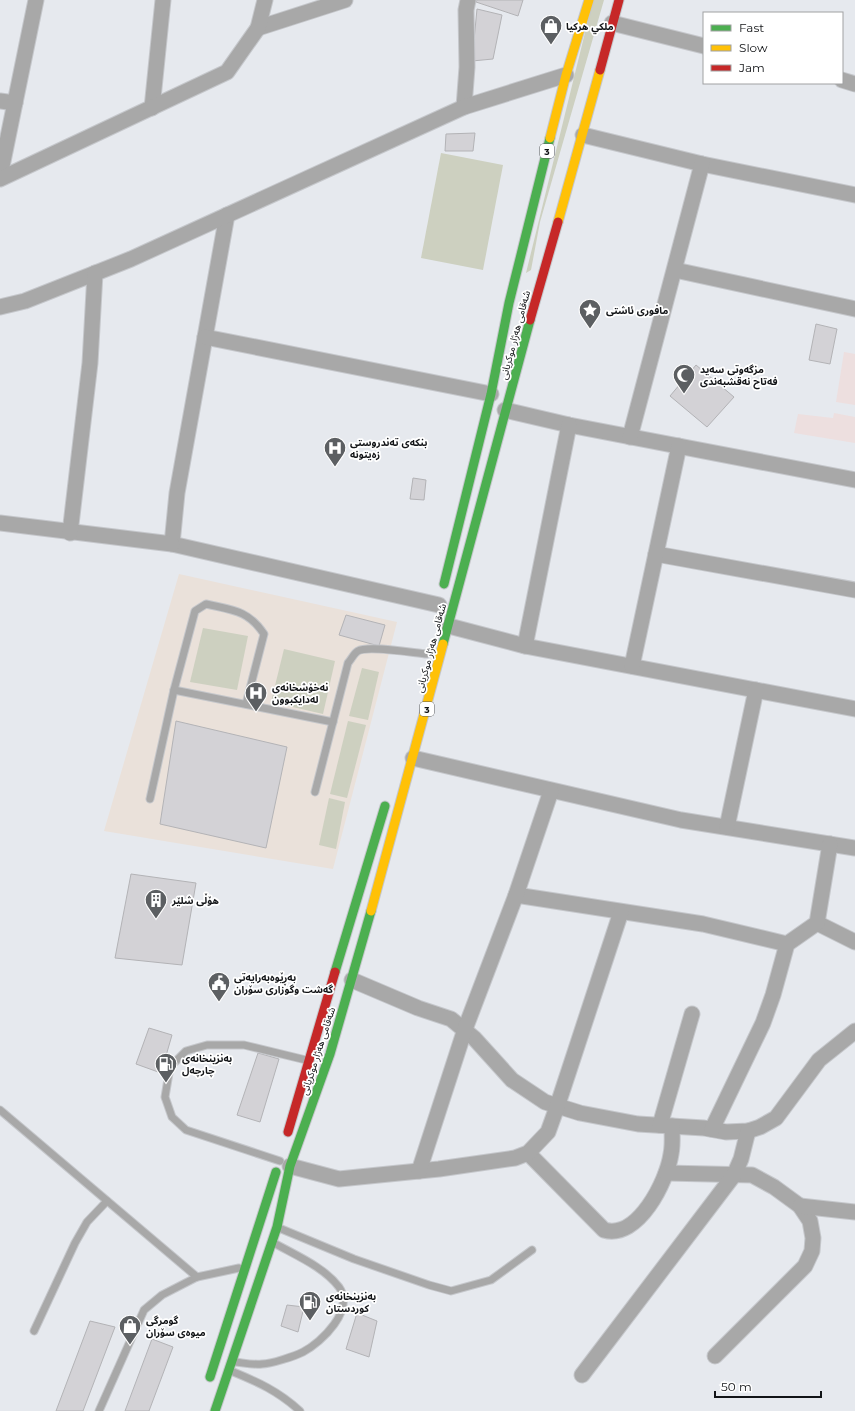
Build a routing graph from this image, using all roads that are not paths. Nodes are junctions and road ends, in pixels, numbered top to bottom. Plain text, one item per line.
1 (36, 0) edge
2 (163, 0) edge
3 (265, 0) edge
4 (345, 0) edge
5 (468, 0) edge
6 (589, 0) edge
7 (619, 0) edge
8 (612, 23) junction
9 (258, 28) junction
10 (703, 46) edge
11 (566, 75) junction
12 (843, 80) edge
13 (855, 84) edge
14 (0, 100) edge
15 (15, 103) junction
16 (464, 107) junction
17 (152, 108) junction
18 (583, 134) junction
19 (702, 164) junction
20 (0, 176) edge
21 (0, 179) edge
22 (855, 195) edge
23 (227, 215) junction
24 (675, 270) junction
25 (94, 273) junction
26 (509, 303) junction
27 (534, 306) junction
28 (0, 307) edge
29 (855, 309) edge
30 (205, 336) junction
31 (491, 394) junction
32 (506, 410) junction
33 (569, 425) junction
34 (630, 437) junction
35 (679, 446) junction
36 (855, 480) edge
37 (0, 523) edge
38 (70, 533) junction
39 (172, 544) junction
40 (656, 554) junction
41 (855, 590) edge
42 (440, 601) joint
43 (449, 626) junction
44 (525, 646) junction
45 (427, 655) dead end
46 (632, 666) junction
47 (174, 690) junction
48 (756, 690) junction
49 (246, 704) junction
50 (855, 708) edge
51 (333, 722) junction
52 (414, 758) junction
53 (551, 791) junction
54 (315, 792) dead end
55 (150, 799) dead end
56 (387, 800) dead end
57 (727, 828) junction
58 (830, 844) junction
59 (855, 848) edge
60 (516, 896) junction
61 (621, 912) junction
62 (816, 923) junction
63 (855, 942) edge
64 (787, 944) junction
65 (352, 980) junction
66 (692, 1014) dead end
67 (465, 1029) junction
68 (855, 1031) edge
69 (308, 1061) junction
70 (558, 1107) junction
71 (0, 1110) edge
72 (666, 1125) junction
73 (712, 1129) junction
74 (748, 1131) junction
75 (287, 1138) dead end
76 (528, 1153) junction
77 (284, 1160) junction
78 (420, 1171) junction
79 (666, 1173) junction
80 (734, 1175) junction
81 (107, 1201) junction
82 (800, 1206) junction
83 (855, 1212) edge
84 (277, 1227) junction
85 (272, 1242) junction
86 (532, 1250) dead end
87 (244, 1267) junction
88 (197, 1277) junction
89 (34, 1332) dead end
90 (715, 1356) dead end
91 (229, 1366) junction
92 (582, 1376) dead end
93 (207, 1388) dead end
94 (99, 1411) edge
95 (215, 1411) edge
96 (300, 1411) edge

1 - 15 street
2 - 17 street
3 - 9 street
4 - 9 street
5 - 16 street
6 - 11 highway, شەقامی ھەژار موکریانی / 3
7 - 8 highway, شەقامی ھەژار موکریانی / 3
8 - 10 street
8 - 18 highway, شەقامی ھەژار موکریانی / 3
9 - 17 street
11 - 16 street
11 - 26 highway, شەقامی ھەژار موکریانی / 3
12 - 13 street
14 - 15 street
15 - 20 street
16 - 23 street
17 - 21 street
18 - 19 street
18 - 27 highway, شەقامی ھەژار موکریانی / 3
19 - 22 street
19 - 24 street
23 - 25 street
23 - 30 street
24 - 29 street
24 - 34 street
25 - 28 street
25 - 38 street
26 - 27 highway
26 - 31 highway, شەقامی ھەژار موکریانی / 3
27 - 32 highway, شەقامی ھەژار موکریانی / 3
30 - 31 street
30 - 39 street
31 - 42 highway, شەقامی ھەژار موکریانی / 3
32 - 33 street
32 - 43 highway, شەقامی ھەژار موکریانی / 3
33 - 34 street
33 - 44 street
34 - 35 street
35 - 36 street
35 - 40 street
37 - 38 street
38 - 39 street
39 - 42 street
40 - 41 street
40 - 46 street
43 - 44 street
43 - 52 highway, شەقامی ھەژار موکریانی / 3
44 - 46 street
45 - 51 lane
46 - 48 street
47 - 49 lane
47 - 49 lane
47 - 55 lane
48 - 50 street
48 - 57 street
49 - 51 lane
51 - 54 lane
52 - 53 street
52 - 65 highway, شەقامی ھەژار موکریانی / 3
53 - 57 street
53 - 60 street
56 - 69 highway, شەقامی ھەژار موکریانی
57 - 58 street
58 - 59 street
58 - 62 street
60 - 61 street
60 - 67 street
61 - 64 street
61 - 70 street
62 - 63 street
62 - 64 street
64 - 73 street
65 - 67 street
65 - 77 highway, شەقامی ھەژار موکریانی / 3
66 - 72 street
67 - 70 street
67 - 78 street
68 - 74 street
69 - 75 highway, شەقامی ھەژار موکریانی
69 - 77 lane
70 - 72 street
70 - 76 street
71 - 81 lane
72 - 73 street
72 - 79 street
73 - 74 street
74 - 80 street
76 - 78 street
76 - 79 street
77 - 78 street
77 - 84 highway, شەقامی ھەژار موکریانی / 3
77 - 87 highway, شەقامی ھەژار موکریانی / 3
79 - 80 street
80 - 82 street
80 - 92 street
81 - 88 lane
81 - 89 lane
82 - 83 street
82 - 90 street
84 - 85 highway, شەقامی ھەژار موکریانی / 3
84 - 86 lane
85 - 91 highway, شەقامی ھەژار موکریانی / 3
85 - 91 lane
87 - 88 lane
87 - 93 highway, شەقامی ھەژار موکریانی / 3
88 - 94 lane
91 - 95 highway, شەقامی ھەژار موکریانی / 3
91 - 96 lane

